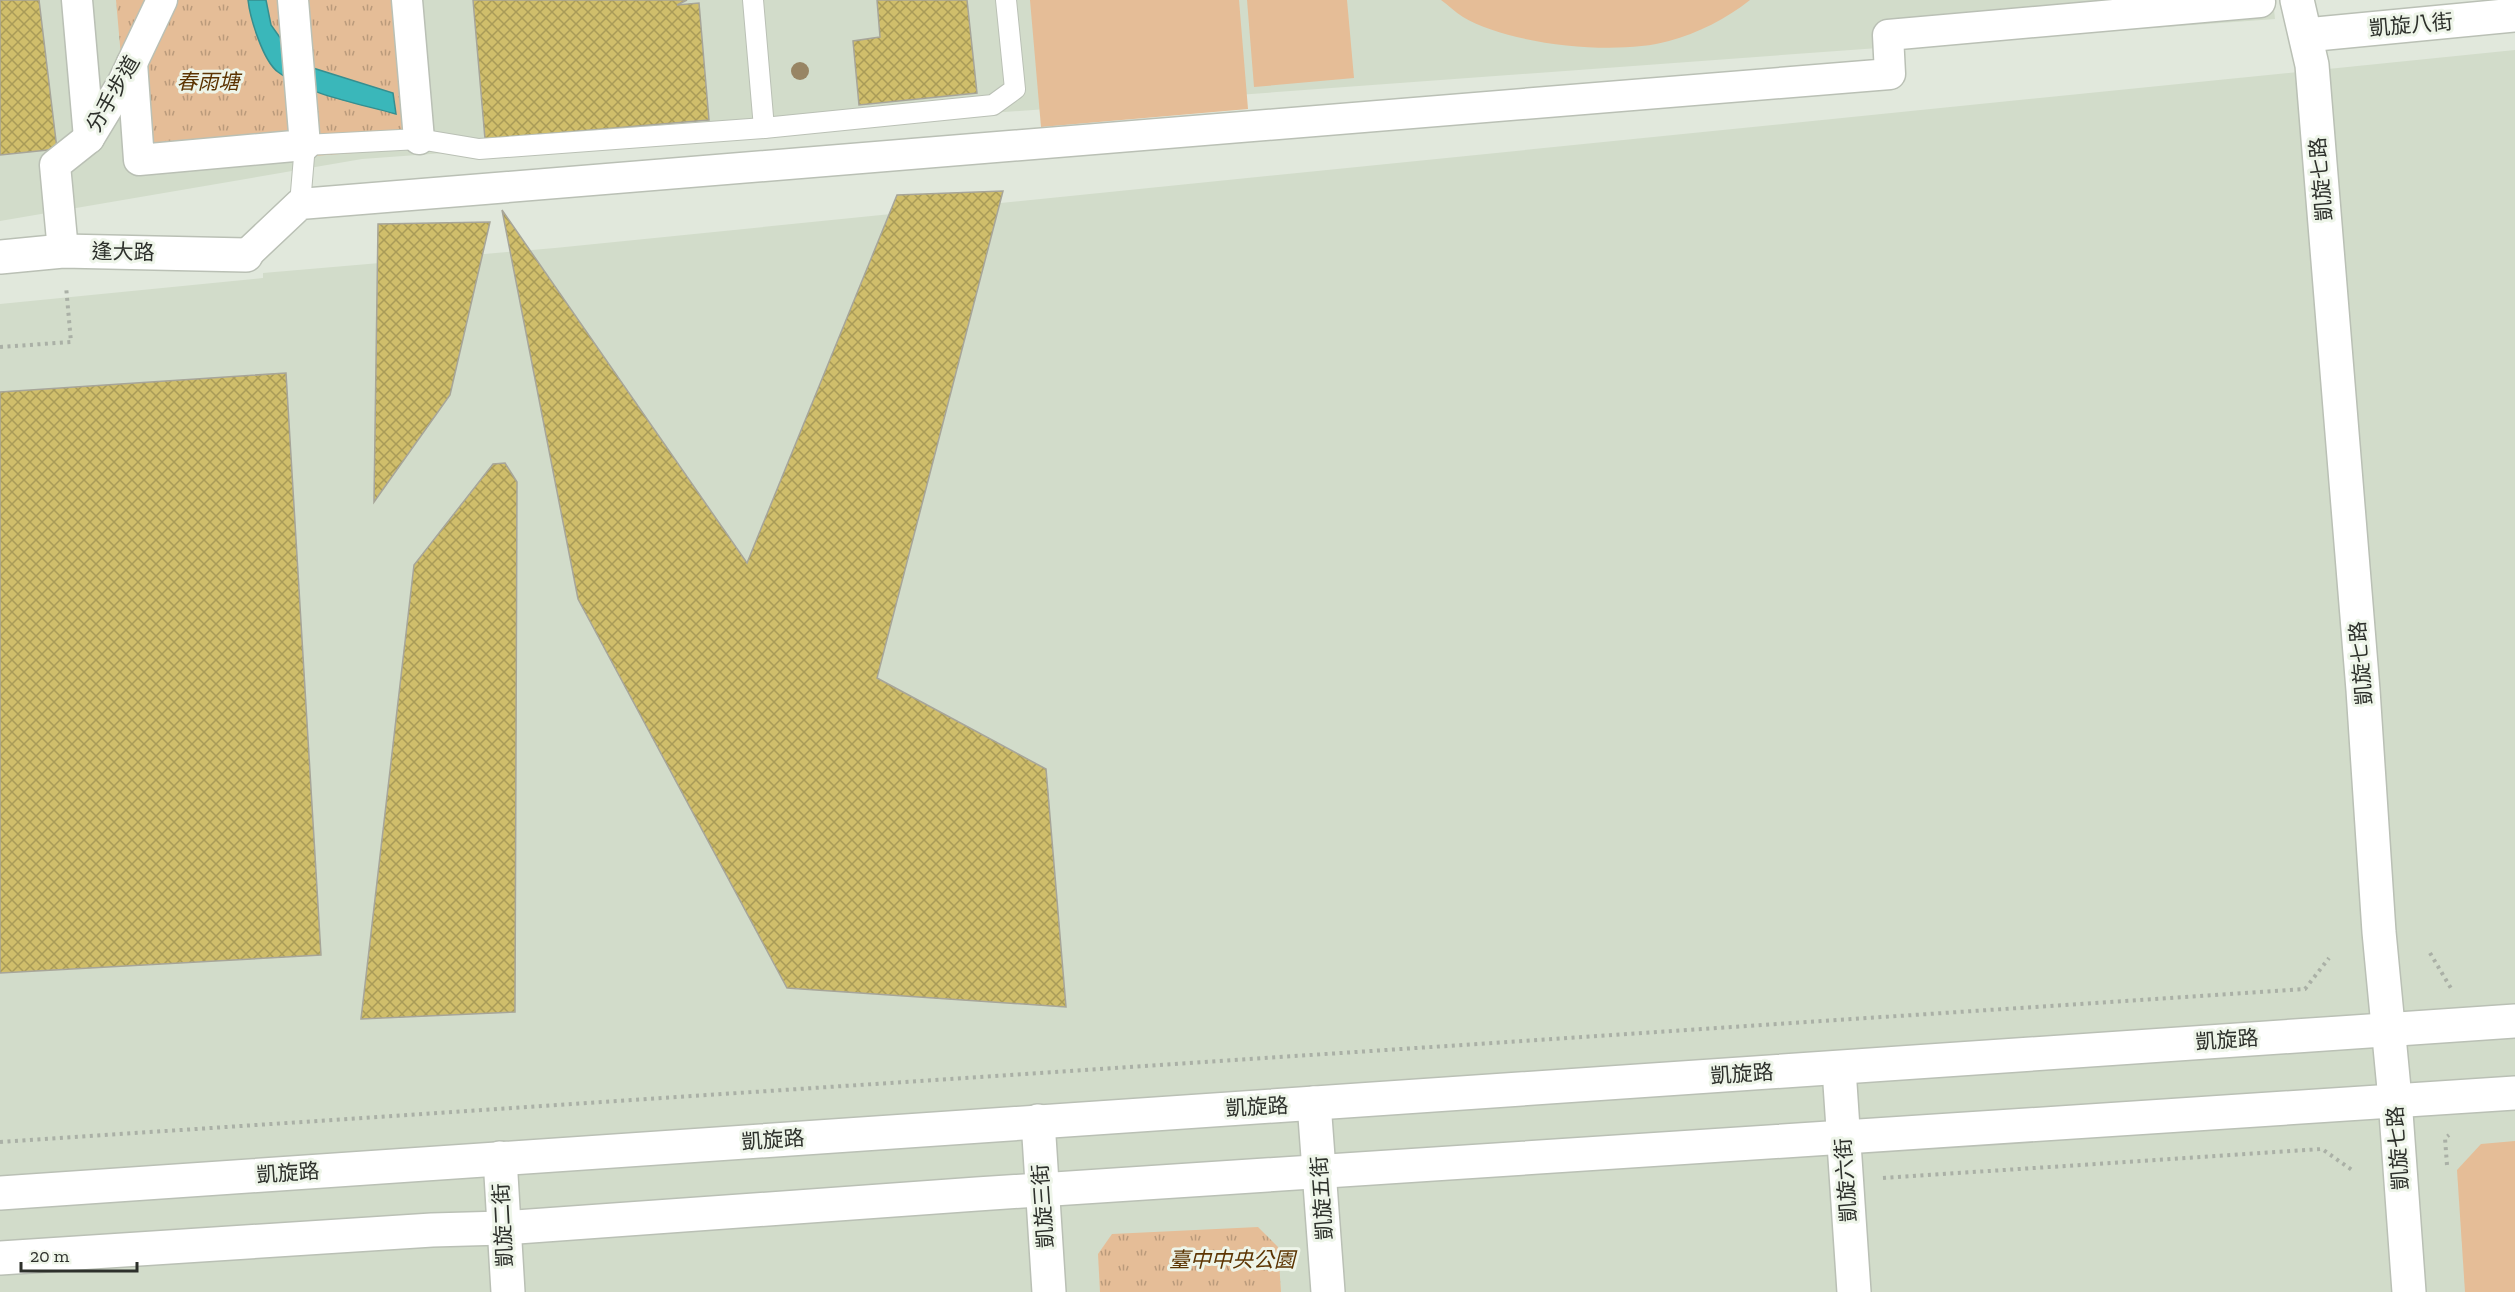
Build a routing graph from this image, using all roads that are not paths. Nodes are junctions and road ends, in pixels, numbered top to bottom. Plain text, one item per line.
1 (77, 0) edge
2 (162, 0) edge
3 (293, 0) edge
4 (406, 0) edge
5 (753, 0) edge
6 (1006, 0) edge
7 (2297, 0) edge
8 (2260, 2) edge
9 (2515, 15) edge
10 (2306, 35) junction
11 (132, 63) junction
12 (764, 128) junction
13 (89, 138) junction
14 (419, 139) junction
15 (305, 145) junction
16 (300, 204) junction
17 (63, 251) junction
18 (246, 255) joint
19 (0, 257) edge
20 (2515, 1021) edge
21 (2389, 1029) junction
22 (1839, 1069) junction
23 (2515, 1093) edge
24 (2395, 1099) junction
25 (1314, 1103) junction
26 (1038, 1121) junction
27 (1844, 1138) junction
28 (500, 1158) junction
29 (1320, 1172) junction
30 (1042, 1190) junction
31 (0, 1193) edge
32 (503, 1228) junction
33 (0, 1258) edge
34 (507, 1292) edge
35 (1049, 1292) edge
36 (1328, 1292) edge
37 (1854, 1292) edge
38 (2409, 1292) edge

1 - 13 street
2 - 11 street, 分手步道
3 - 15 street
4 - 14 street
5 - 12 lane
6 - 12 lane
7 - 10 street, 凱旋七路
8 - 16 street
9 - 10 street, 凱旋八街
10 - 21 street, 凱旋七路
11 - 13 street, 分手步道
11 - 15 street
12 - 14 lane
13 - 17 street, 分手步道
14 - 15 lane
15 - 16 lane
16 - 18 street
17 - 18 street, 逢大路
17 - 19 street, 逢大路
20 - 21 street, 凱旋路
21 - 22 street, 凱旋路
21 - 24 street, 凱旋七路
22 - 25 street, 凱旋路
22 - 27 street, 凱旋六街
23 - 24 street
24 - 27 street
24 - 38 street, 凱旋七路
25 - 26 street, 凱旋路
25 - 29 street, 凱旋五街
26 - 28 street, 凱旋路
26 - 30 street, 凱旋三街
27 - 29 street
27 - 37 street, 凱旋六街
28 - 31 street, 凱旋路
28 - 32 street, 凱旋二街
29 - 30 street
29 - 36 street, 凱旋五街
30 - 32 street
30 - 35 street, 凱旋三街
32 - 33 street
32 - 34 street, 凱旋二街

